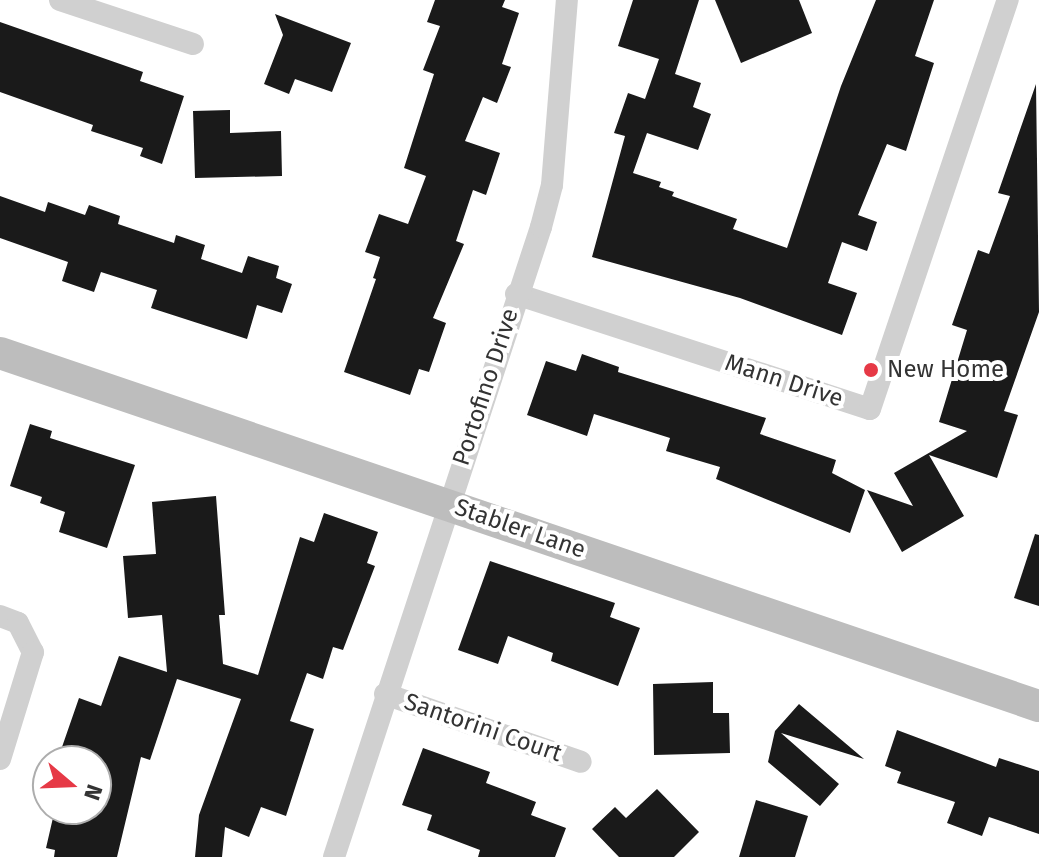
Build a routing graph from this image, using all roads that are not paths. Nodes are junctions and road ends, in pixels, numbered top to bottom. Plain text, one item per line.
1 (60, 0) edge
2 (567, 0) edge
3 (1008, 0) edge
4 (193, 44) dead end
5 (516, 294) junction
6 (2, 360) edge
7 (447, 504) junction
8 (0, 616) edge
9 (385, 694) junction
10 (1039, 706) edge
11 (0, 759) edge
12 (581, 762) dead end
13 (334, 857) edge

1 - 4 street
2 - 5 street, Portofino Drive
3 - 5 street, Mann Drive
5 - 7 street, Portofino Drive
6 - 7 street, Stabler Lane
7 - 9 street, Portofino Drive
7 - 10 street, Stabler Lane
8 - 11 street
9 - 12 street, Santorini Court
9 - 13 street, Portofino Drive

